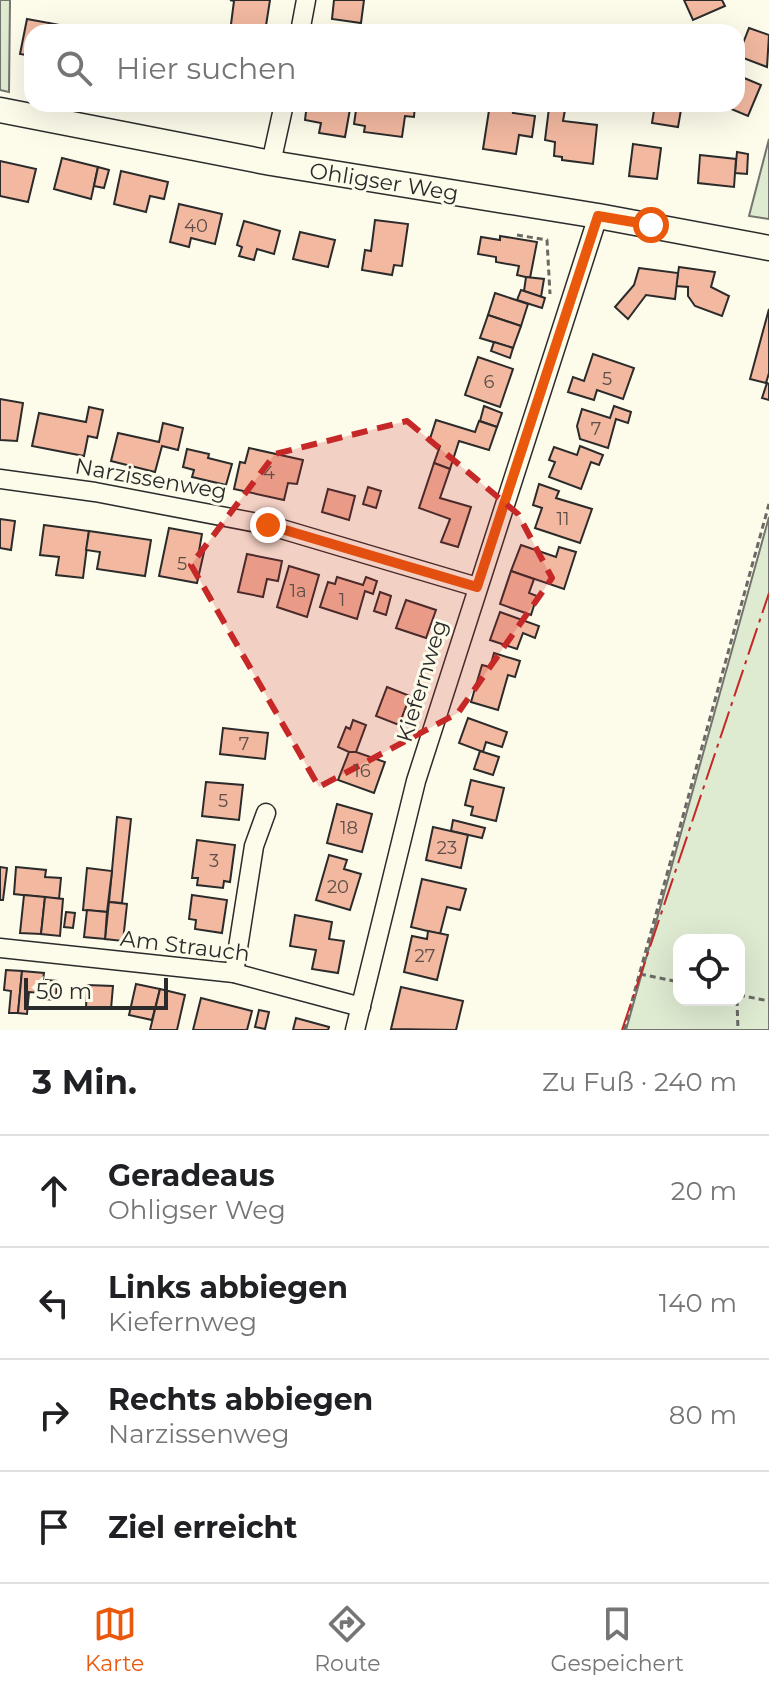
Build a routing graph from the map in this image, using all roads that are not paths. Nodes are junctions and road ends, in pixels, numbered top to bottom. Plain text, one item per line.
1 (306, 0) edge
2 (302, 24) edge
3 (0, 110) edge
4 (282, 112) edge
5 (271, 163) junction
6 (598, 216) junction
7 (769, 248) edge
8 (0, 479) edge
9 (477, 587) junction
10 (266, 813) dead end
11 (0, 948) edge
12 (234, 973) junction
13 (361, 1007) junction
14 (355, 1030) edge

1 - 2 street
3 - 5 street, Ohligser Weg
4 - 5 street
5 - 6 street, Ohligser Weg
6 - 7 street, Ohligser Weg
6 - 9 street, Kiefernweg
8 - 9 street, Narzissenweg
9 - 13 street, Kiefernweg
10 - 12 street
11 - 12 street, Am Strauch
12 - 13 street, Am Strauch
13 - 14 street, Kiefernweg

